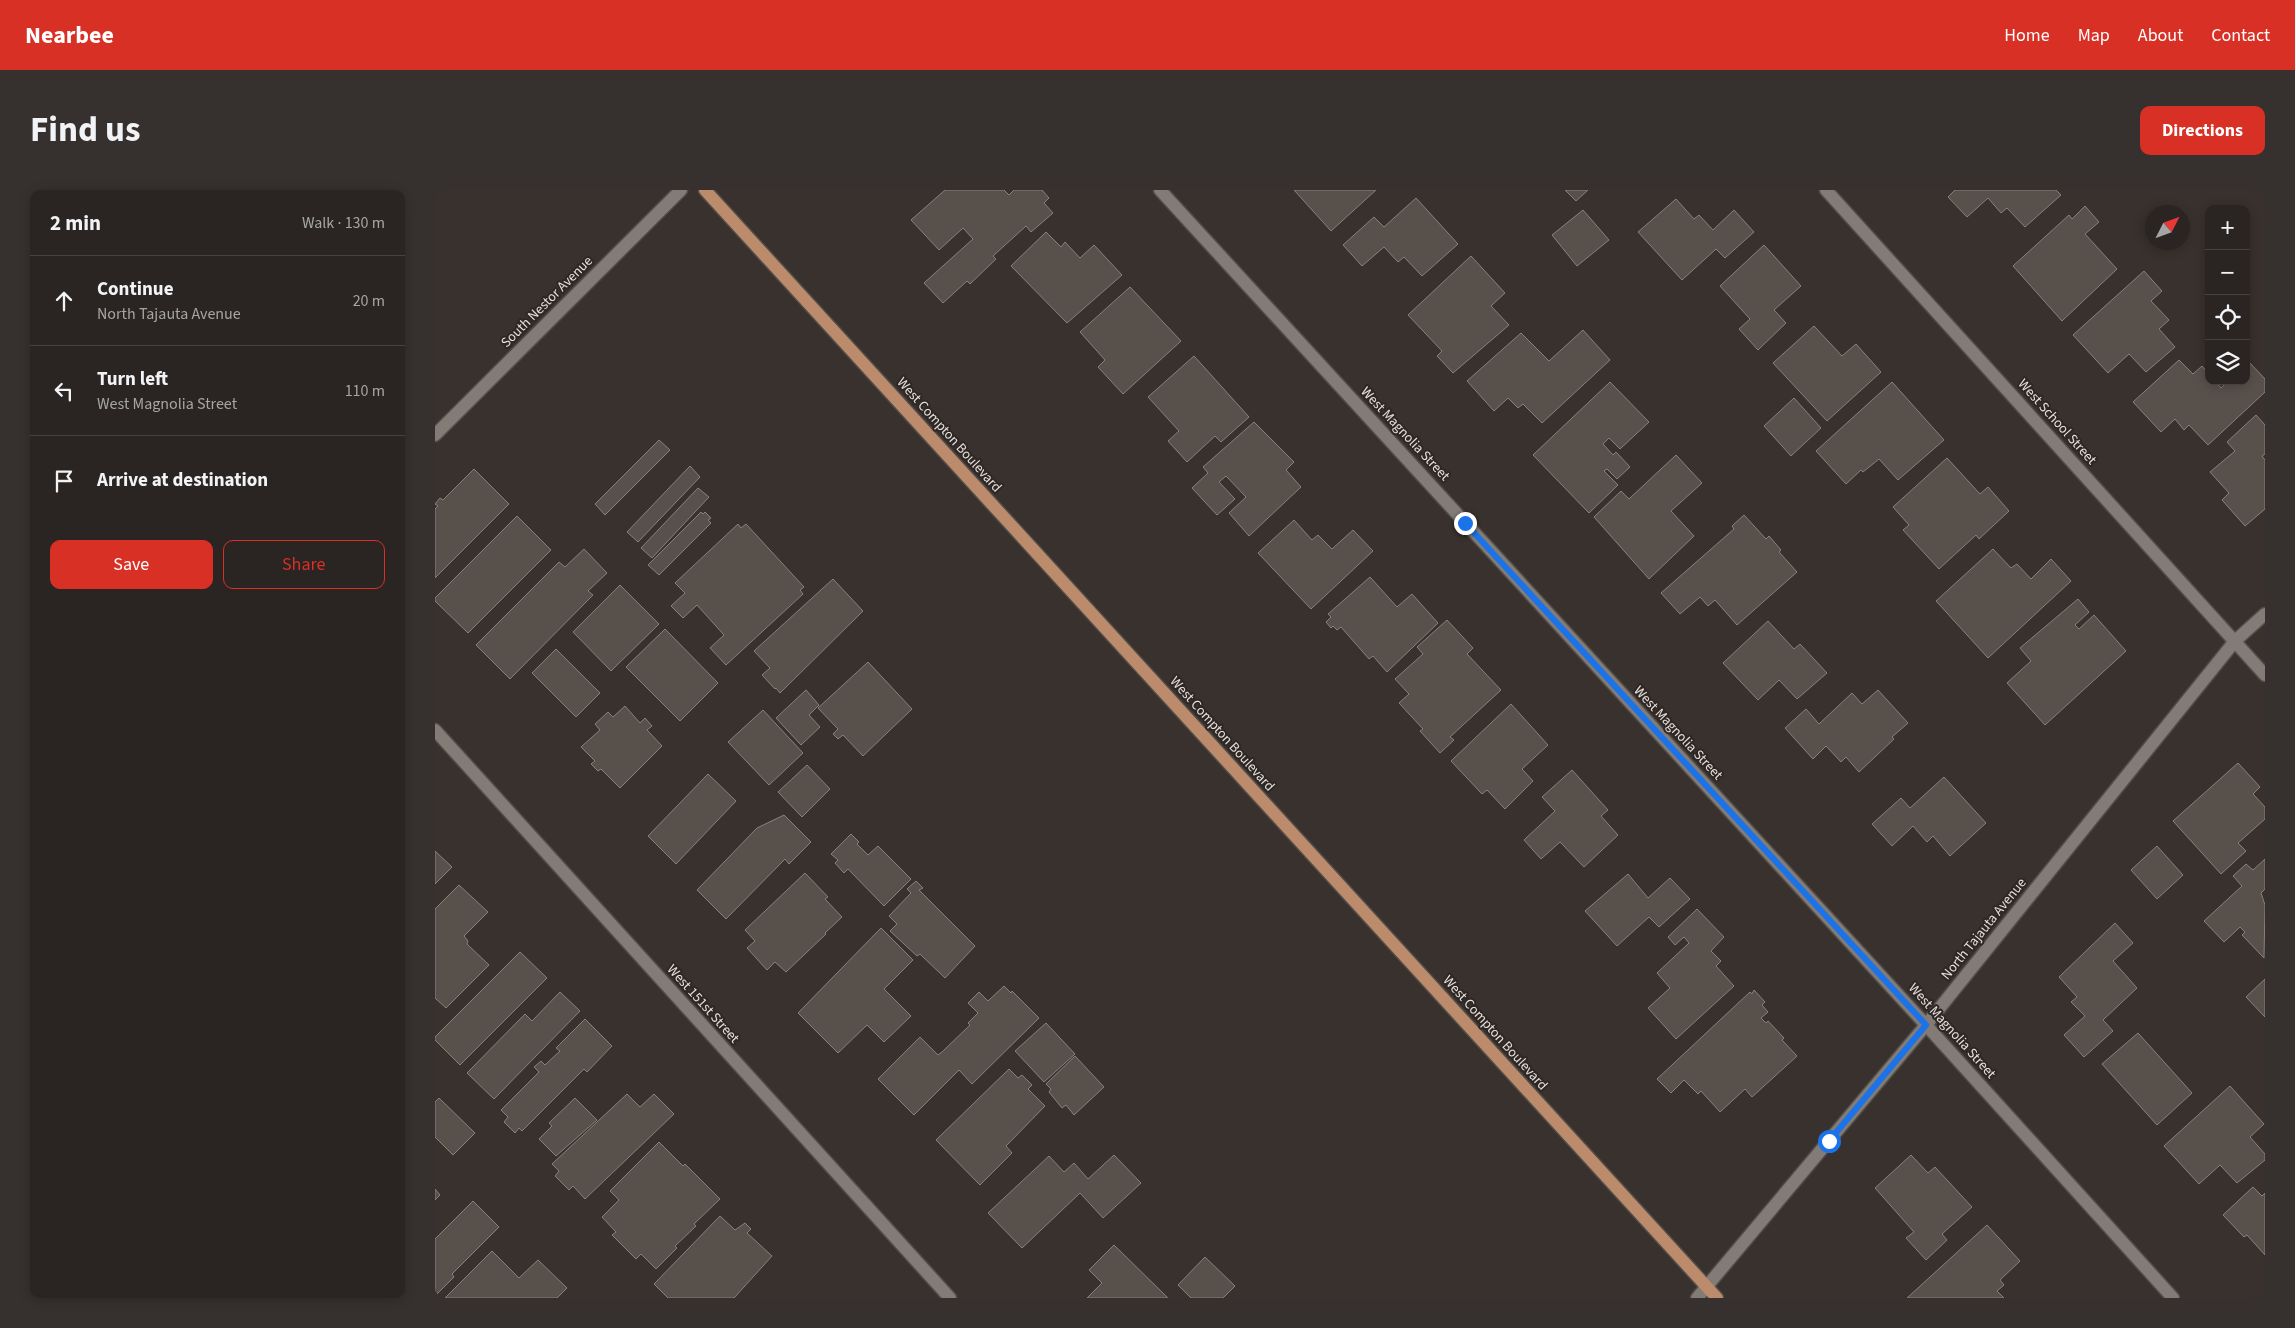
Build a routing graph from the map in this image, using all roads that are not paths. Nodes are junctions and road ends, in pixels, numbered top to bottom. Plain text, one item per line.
1 (681, 190) edge
2 (705, 190) edge
3 (1160, 190) edge
4 (1826, 190) edge
5 (435, 435) edge
6 (2265, 614) edge
7 (2235, 642) junction
8 (2265, 675) edge
9 (435, 730) edge
10 (1926, 1025) junction
11 (1707, 1287) junction
12 (950, 1298) edge
13 (1697, 1298) edge
14 (1717, 1298) edge
15 (2173, 1298) edge

1 - 5 street, South Nestor Avenue
2 - 11 main road, West Compton Boulevard
3 - 10 street, West Magnolia Street
4 - 7 street, West School Street
6 - 7 street, North Tajauta Avenue
7 - 8 street, West School Street
7 - 10 street, North Tajauta Avenue
9 - 12 street, West 151st Street
10 - 11 street, North Tajauta Avenue
10 - 15 street, West Magnolia Street
11 - 13 street, North Tajauta Avenue
11 - 14 main road, West Compton Boulevard

